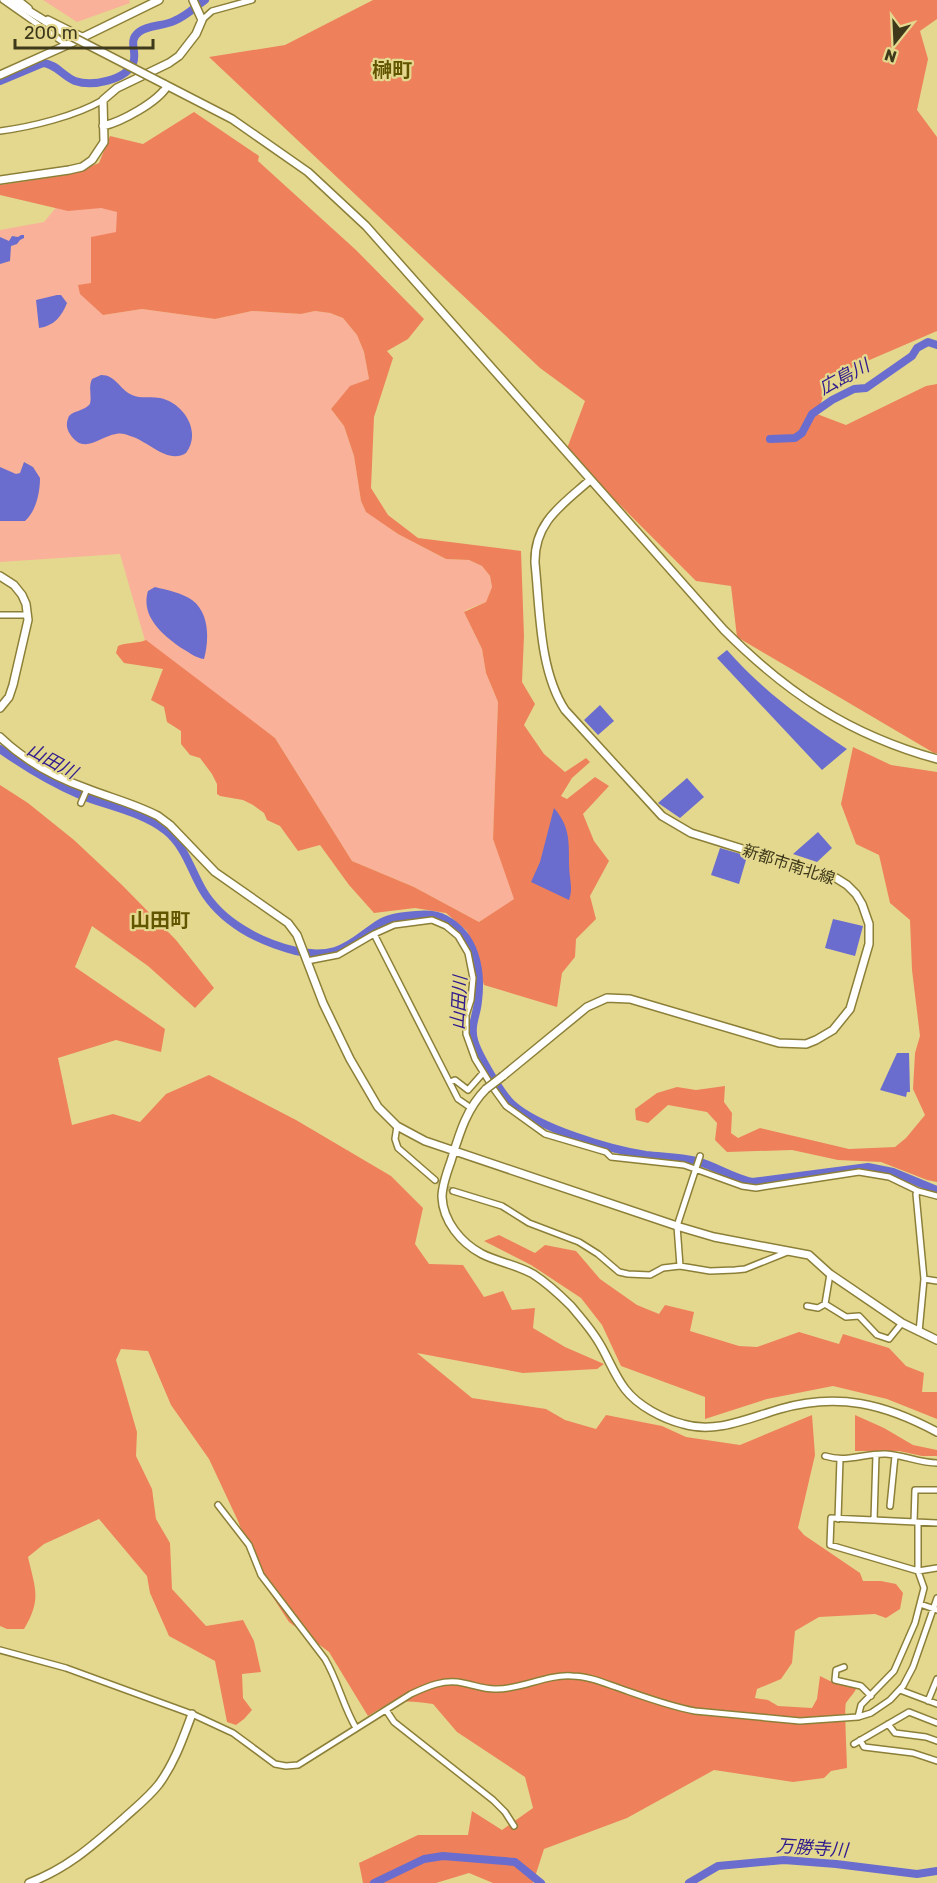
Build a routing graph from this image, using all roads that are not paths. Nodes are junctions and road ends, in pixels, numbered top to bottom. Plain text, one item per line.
1 (3, 0) edge
2 (11, 0) edge
3 (19, 0) edge
4 (159, 0) edge
5 (252, 0) edge
6 (195, 4) edge
7 (202, 20) junction
8 (84, 37) junction
9 (67, 45) junction
10 (0, 75) edge
11 (166, 85) junction
12 (103, 100) junction
13 (103, 126) junction
14 (0, 131) edge
15 (0, 180) edge
16 (590, 480) junction
17 (0, 576) edge
18 (0, 615) edge
19 (27, 615) junction
20 (0, 708) edge
21 (0, 737) edge
22 (937, 759) edge
23 (87, 789) junction
24 (81, 803) dead end
25 (374, 934) junction
26 (306, 958) junction
27 (483, 1073) junction
28 (450, 1082) junction
29 (471, 1108) junction
30 (397, 1126) junction
31 (454, 1150) junction
32 (700, 1156) dead end
33 (697, 1169) junction
34 (435, 1180) tunnel mouth
35 (453, 1191) tunnel mouth
36 (918, 1191) junction
37 (937, 1196) edge
38 (677, 1226) junction
39 (790, 1250) junction
40 (680, 1266) junction
41 (830, 1274) junction
42 (924, 1279) junction
43 (937, 1281) edge
44 (825, 1304) junction
45 (807, 1306) dead end
46 (902, 1323) junction
47 (919, 1332) junction
48 (937, 1340) edge
49 (937, 1432) edge
50 (876, 1455) junction
51 (825, 1456) dead end
52 (895, 1456) junction
53 (840, 1460) junction
54 (937, 1463) edge
55 (937, 1490) edge
56 (218, 1505) dead end
57 (890, 1506) dead end
58 (838, 1519) junction
59 (874, 1520) junction
60 (916, 1522) junction
61 (937, 1522) edge
62 (937, 1568) edge
63 (918, 1571) junction
64 (937, 1598) edge
65 (920, 1604) junction
66 (935, 1610) edge
67 (0, 1650) edge
68 (844, 1667) dead end
69 (937, 1679) edge
70 (900, 1690) junction
71 (871, 1696) junction
72 (928, 1701) junction
73 (937, 1704) edge
74 (386, 1710) junction
75 (192, 1713) junction
76 (858, 1717) junction
77 (937, 1723) edge
78 (888, 1724) junction
79 (356, 1728) junction
80 (860, 1740) junction
81 (937, 1742) edge
82 (854, 1744) dead end
83 (937, 1761) edge
84 (514, 1826) dead end
85 (29, 1883) edge

1 - 9 street
2 - 11 street, bridge
3 - 8 street
4 - 8 street
5 - 7 street
6 - 7 street
7 - 12 street
8 - 9 street
9 - 10 street
11 - 13 street
11 - 16 street
12 - 13 street
12 - 14 street
13 - 15 street
16 - 22 street
16 - 29 street, 新都市南北線, bridge
17 - 19 street
18 - 19 street
19 - 20 street
21 - 23 street
23 - 24 street
23 - 26 street
25 - 26 street
25 - 27 street
25 - 28 street
26 - 30 street
27 - 28 street
27 - 33 street
28 - 29 street
29 - 31 street, 新都市南北線
30 - 31 street
30 - 34 street
31 - 38 street
31 - 49 street, 新都市南北線
32 - 33 street
33 - 36 street
33 - 38 street
35 - 40 street
36 - 37 street
36 - 42 street
38 - 39 street
38 - 40 street
39 - 40 street
39 - 41 street
41 - 44 street
41 - 46 street
42 - 43 street
42 - 47 street
44 - 45 street
44 - 46 street
46 - 47 street
47 - 48 street
50 - 52 street
50 - 53 street
50 - 59 street
51 - 53 street
52 - 54 street
52 - 57 street
53 - 58 street
55 - 60 street
56 - 79 street
58 - 59 street
58 - 63 street
59 - 60 street
60 - 61 street
60 - 63 street
62 - 63 street
63 - 65 street
64 - 66 street
65 - 66 street
65 - 71 street
66 - 70 street
67 - 75 street
68 - 71 street
69 - 72 street
70 - 72 street
70 - 76 street
71 - 76 street
72 - 73 street
74 - 76 street
74 - 79 street
74 - 84 street
75 - 79 street
75 - 85 street
77 - 78 street
78 - 80 street
78 - 81 street
80 - 82 street
80 - 83 street

